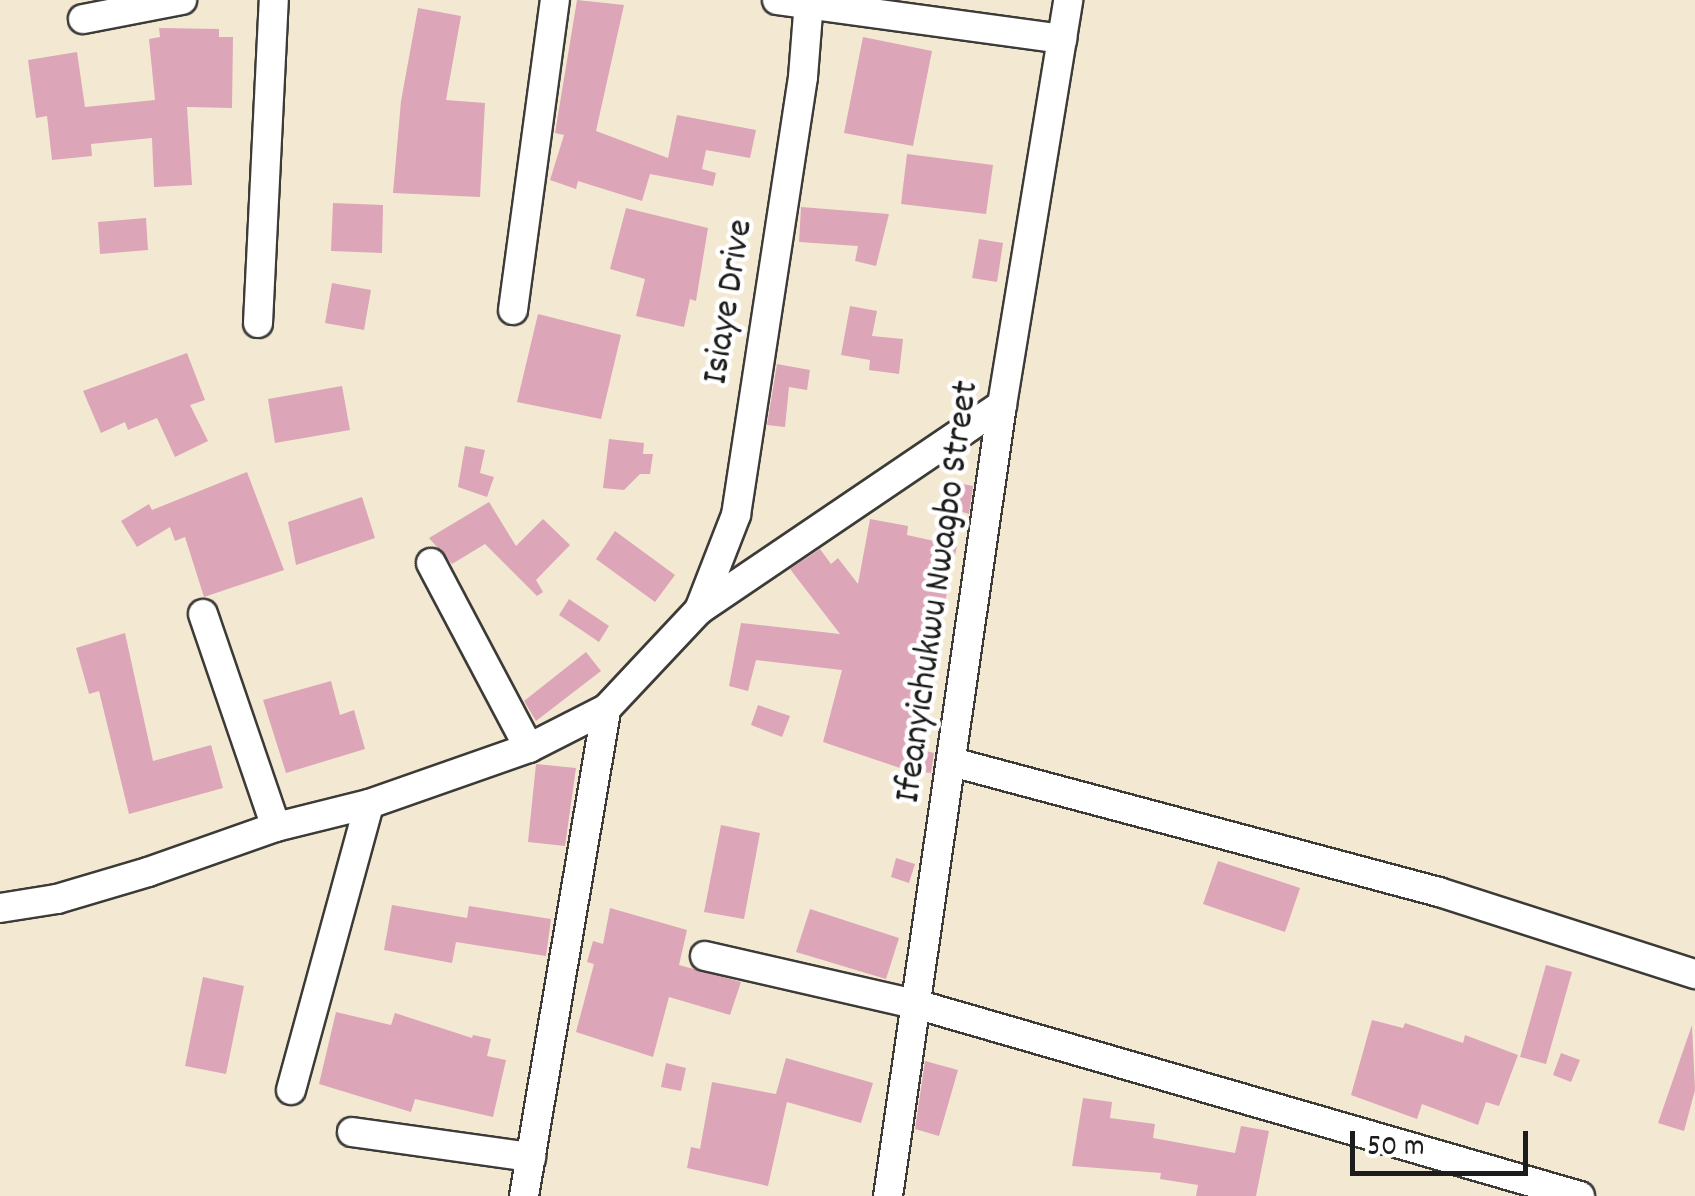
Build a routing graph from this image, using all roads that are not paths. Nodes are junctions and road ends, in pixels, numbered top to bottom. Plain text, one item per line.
1 (182, 0) edge
2 (274, 0) edge
3 (555, 0) edge
4 (777, 0) edge
5 (1068, 0) edge
6 (809, 2) edge
7 (83, 19) dead end
8 (1062, 39) junction
9 (512, 310) dead end
10 (258, 322) dead end
11 (1002, 405) junction
12 (431, 564) dead end
13 (699, 610) junction
14 (203, 614) dead end
15 (606, 709) junction
16 (530, 748) junction
17 (952, 762) junction
18 (370, 804) junction
19 (276, 827) junction
20 (0, 908) edge
21 (705, 956) dead end
22 (1695, 974) edge
23 (919, 1005) junction
24 (291, 1090) dead end
25 (352, 1132) dead end
26 (531, 1156) junction
27 (524, 1196) edge
28 (888, 1196) edge
29 (1580, 1196) edge

1 - 7 street
2 - 10 street
3 - 9 street
4 - 6 street
5 - 8 street, Ifeanyichukwu Nwagbo Street
6 - 8 street
6 - 13 street, Isiaye Drive
8 - 11 street, Ifeanyichukwu Nwagbo Street
11 - 13 street
11 - 17 street, Ifeanyichukwu Nwagbo Street
12 - 16 street
13 - 15 street
14 - 19 street
15 - 16 street
15 - 26 street
16 - 18 street
17 - 22 street
17 - 23 street, Ifeanyichukwu Nwagbo Street
18 - 19 street
18 - 24 street
19 - 20 street
21 - 23 street
23 - 28 street, Ifeanyichukwu Nwagbo Street
23 - 29 street
25 - 26 street
26 - 27 street

